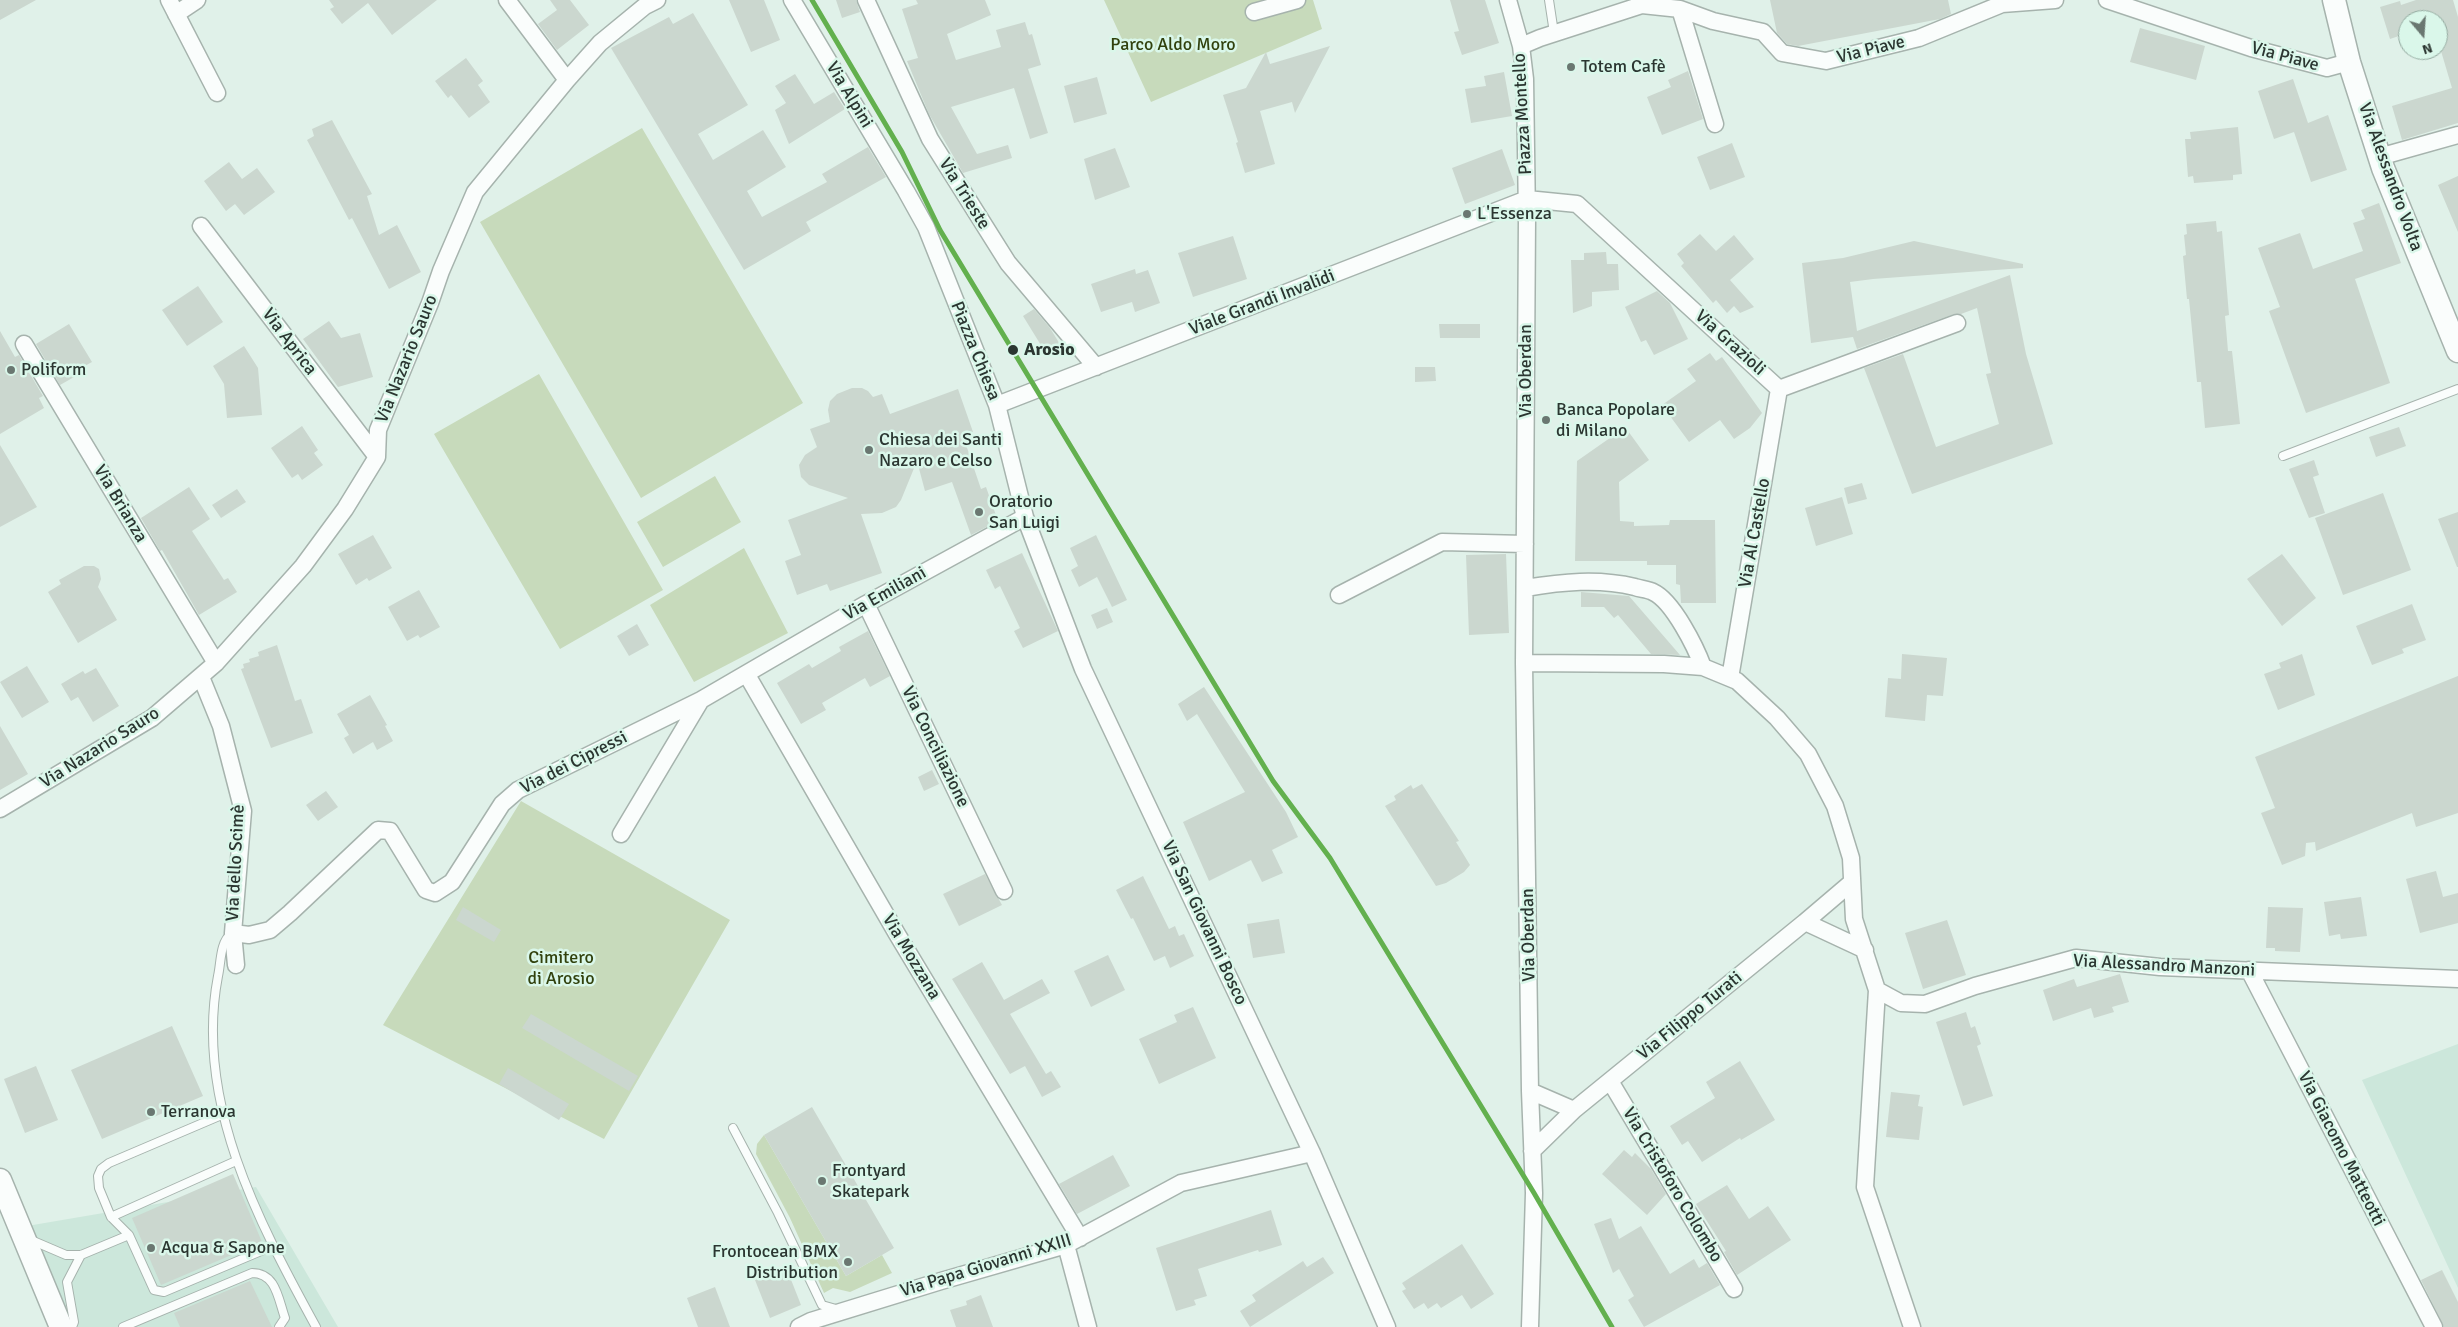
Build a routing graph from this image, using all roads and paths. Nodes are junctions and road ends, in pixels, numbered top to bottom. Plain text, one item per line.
1 (196, 0) edge
2 (507, 0) edge
3 (657, 0) edge
4 (792, 0) edge
5 (866, 0) edge
6 (1297, 0) edge
7 (1508, 0) edge
8 (1549, 0) edge
9 (2055, 0) edge
10 (2108, 0) edge
11 (2334, 0) edge
12 (172, 7) edge
13 (1680, 10) junction
14 (1254, 12) dead end
15 (1554, 33) junction
16 (1521, 46) junction
17 (2349, 62) junction
18 (567, 80) junction
19 (217, 93) dead end
20 (1715, 124) dead end
21 (2458, 135) edge
22 (2379, 157) junction
23 (906, 190) joint
24 (1527, 199) junction
25 (201, 226) dead end
26 (1957, 323) dead end
27 (24, 344) dead end
28 (2458, 351) edge
29 (1096, 367) junction
30 (1779, 388) junction
31 (2458, 389) edge
32 (997, 405) junction
33 (2283, 456) dead end
34 (376, 457) junction
35 (1025, 517) junction
36 (1525, 544) junction
37 (1525, 588) junction
38 (1339, 595) dead end
39 (866, 604) junction
40 (216, 663) junction
41 (1524, 663) junction
42 (1703, 667) junction
43 (747, 674) junction
44 (201, 677) junction
45 (1730, 678) junction
46 (700, 700) junction
47 (0, 809) edge
48 (621, 834) dead end
49 (1852, 882) junction
50 (1004, 891) dead end
51 (1805, 922) junction
52 (233, 933) junction
53 (1865, 950) junction
54 (236, 965) dead end
55 (2249, 970) junction
56 (2458, 979) edge
57 (1877, 990) junction
58 (1610, 1081) junction
59 (1530, 1091) junction
60 (1574, 1110) junction
61 (224, 1114) junction
62 (733, 1128) dead end
63 (1532, 1151) junction
64 (1312, 1153) junction
65 (236, 1161) junction
66 (0, 1180) edge
67 (111, 1216) junction
68 (129, 1235) junction
69 (24, 1237) junction
70 (1073, 1242) junction
71 (273, 1246) junction
72 (81, 1255) junction
73 (1734, 1289) dead end
74 (848, 1309) junction
75 (61, 1327) edge
76 (72, 1327) edge
77 (123, 1327) edge
78 (279, 1327) edge
79 (316, 1327) edge
80 (799, 1327) edge
81 (1088, 1327) edge
82 (1387, 1327) edge
83 (1530, 1327) edge
84 (1912, 1327) edge
85 (2434, 1327) edge

1 - 12 street
2 - 18 street
3 - 18 street, Via Nazario Sauro
4 - 23 street, Via Alpini
5 - 29 street, Via Trieste
6 - 14 street
7 - 16 street, Piazza Montello
8 - 15 lane
9 - 13 street, Via Piave
10 - 17 street, Via Piave
11 - 17 street, Via Alessandro Volta
12 - 19 street
13 - 15 street, Via Piave
13 - 20 street
15 - 16 street, Via Piave
16 - 24 street, Piazza Montello
17 - 22 street, Via Alessandro Volta
18 - 34 street, Via Nazario Sauro
21 - 22 street
22 - 28 street, Via Alessandro Volta
23 - 32 street, Piazza Chiesa
24 - 29 street, Viale Grandi Invalidi
24 - 30 street, Via Grazioli
24 - 36 street, Via Oberdan
25 - 34 street, Via Aprica
26 - 30 street, Via Grazioli
27 - 40 street, Via Brianza
29 - 32 street, Viale Grandi Invalidi
30 - 45 street, Via Al Castello
31 - 33 lane
32 - 35 street, Piazza Chiesa
34 - 40 street, Via Nazario Sauro
35 - 39 street, Via Emiliani
35 - 64 street, Via San Giovanni Bosco
36 - 37 street, Via Oberdan
36 - 38 street
37 - 41 street, Via Oberdan
37 - 42 street
39 - 43 street, Via Emiliani
39 - 50 street, Via Conciliazione
40 - 44 street, Via Nazario Sauro
41 - 42 street
41 - 59 street, Via Oberdan
42 - 45 street
43 - 46 street, Via dei Cipressi
43 - 70 street, Via Mozzana
44 - 47 street, Via Nazario Sauro
44 - 52 street, Via dello Scimè
45 - 49 street
46 - 48 street
46 - 52 street, Via dei Cipressi
49 - 51 street, Via Filippo Turati
49 - 53 street
51 - 53 street
51 - 58 street, Via Filippo Turati
52 - 54 street, Via dello Scimè
52 - 61 lane
53 - 57 street
55 - 56 street, Via Alessandro Manzoni
55 - 57 street, Via Alessandro Manzoni
55 - 85 street, Via Giacomo Matteotti
57 - 84 street
58 - 60 street, Via Filippo Turati
58 - 73 street, Via Cristoforo Colombo
59 - 60 street
59 - 63 street, Via Oberdan
60 - 63 street, Via Filippo Turati
61 - 65 lane
61 - 67 lane
62 - 74 lane
63 - 83 street, Via Oberdan
64 - 70 street, Via Papa Giovanni XXIII
64 - 82 street, Via San Giovanni Bosco
65 - 67 lane
65 - 71 lane
66 - 69 street
67 - 68 lane
68 - 71 lane
68 - 72 lane
69 - 72 lane
69 - 75 street
70 - 74 street, Via Papa Giovanni XXIII
70 - 81 street, Via Mozzana
71 - 79 lane
72 - 76 lane
74 - 80 street, Via Papa Giovanni XXIII
77 - 78 lane

